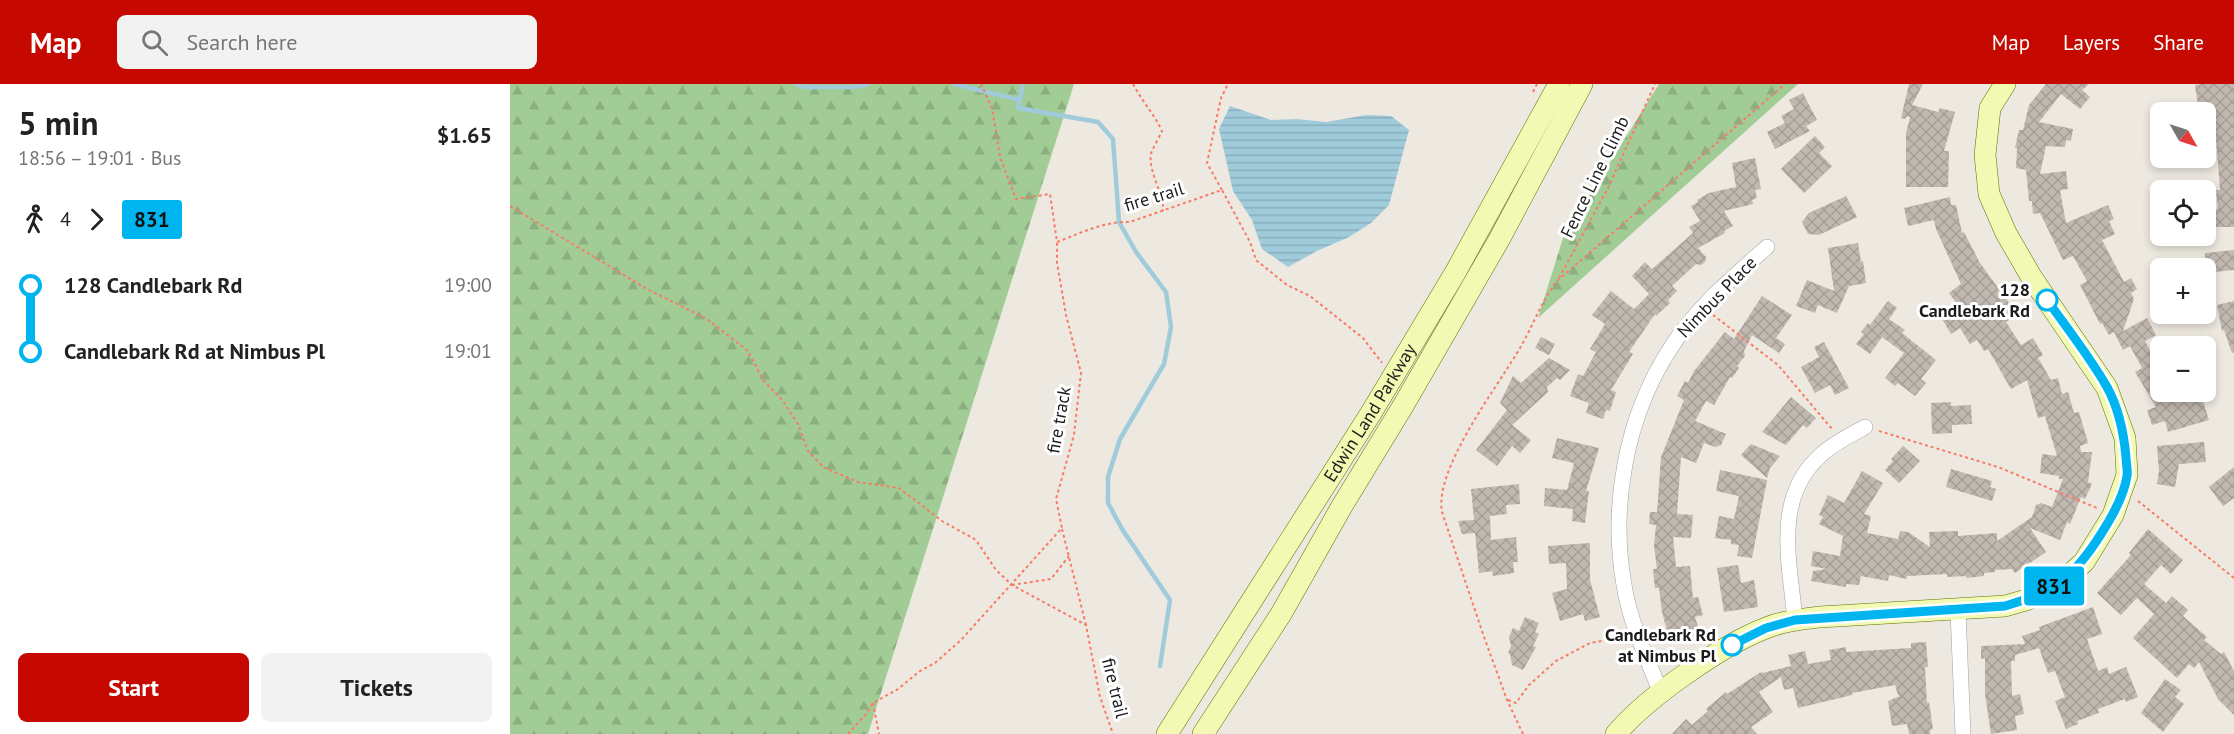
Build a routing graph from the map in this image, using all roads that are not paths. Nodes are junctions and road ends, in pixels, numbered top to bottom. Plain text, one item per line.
1 (1558, 84) edge
2 (1582, 84) edge
3 (2005, 84) edge
4 (1767, 247) dead end
5 (1864, 427) road end
6 (1958, 610) junction
7 (1795, 620) junction
8 (1661, 693) junction
9 (1167, 734) edge
10 (1203, 734) edge
11 (1616, 734) edge
12 (1963, 734) edge

1 - 9 main road, Edwin Land Parkway
2 - 10 main road, Edwin Land Parkway
3 - 6 main road
4 - 8 street, Nimbus Place
5 - 7 street
6 - 7 main road
6 - 12 street
7 - 8 main road
8 - 11 main road

